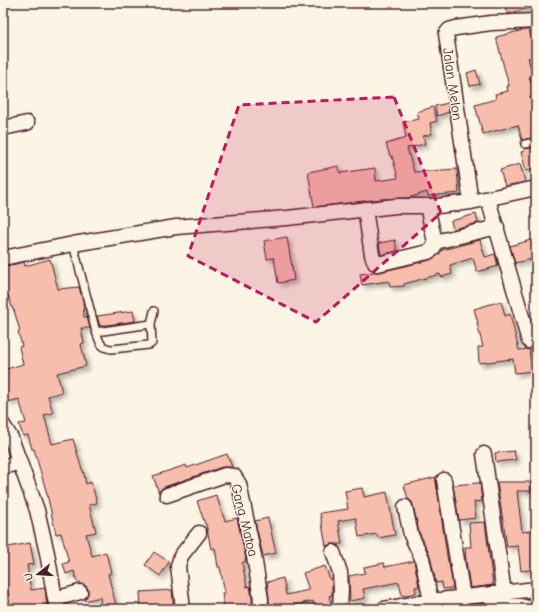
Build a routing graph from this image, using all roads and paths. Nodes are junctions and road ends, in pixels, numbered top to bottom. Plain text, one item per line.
1 (536, 21) edge
2 (27, 123) dead end
3 (3, 128) edge
4 (536, 142) edge
5 (525, 144) dead end
6 (536, 188) edge
7 (488, 199) junction
8 (471, 202) junction
9 (427, 206) junction
10 (365, 209) junction
11 (497, 227) junction
12 (435, 242) junction
13 (73, 244) junction
14 (3, 258) edge
15 (154, 311) dead end
16 (151, 324) junction
17 (96, 332) junction
18 (529, 341) dead end
19 (3, 425) edge
20 (484, 454) dead end
21 (20, 462) junction
22 (3, 467) edge
23 (444, 480) dead end
24 (167, 495) dead end
25 (405, 507) dead end
26 (200, 533) dead end
27 (333, 552) dead end
28 (536, 589) edge
29 (80, 592) dead end
30 (504, 593) junction
31 (482, 595) junction
32 (463, 597) junction
33 (430, 602) junction
34 (56, 604) edge
35 (183, 609) edge
36 (260, 609) edge
37 (340, 609) edge
38 (384, 609) edge
39 (532, 609) edge

1 - 8 street, Jalan Melon
2 - 3 street
4 - 5 lane
6 - 7 street
7 - 8 street
7 - 11 street
8 - 9 street
9 - 10 street
9 - 12 street
10 - 12 street
10 - 13 street
11 - 12 street
11 - 18 street
13 - 14 street
13 - 17 lane
15 - 16 lane
16 - 17 lane
16 - 17 lane
19 - 21 street
20 - 30 street
21 - 22 street
21 - 34 street
23 - 32 street
24 - 36 street, Gang Matoa
25 - 33 street
26 - 35 street
27 - 37 street
28 - 30 street
29 - 34 street
30 - 31 street
31 - 32 street
31 - 39 street
32 - 33 street
33 - 38 street

